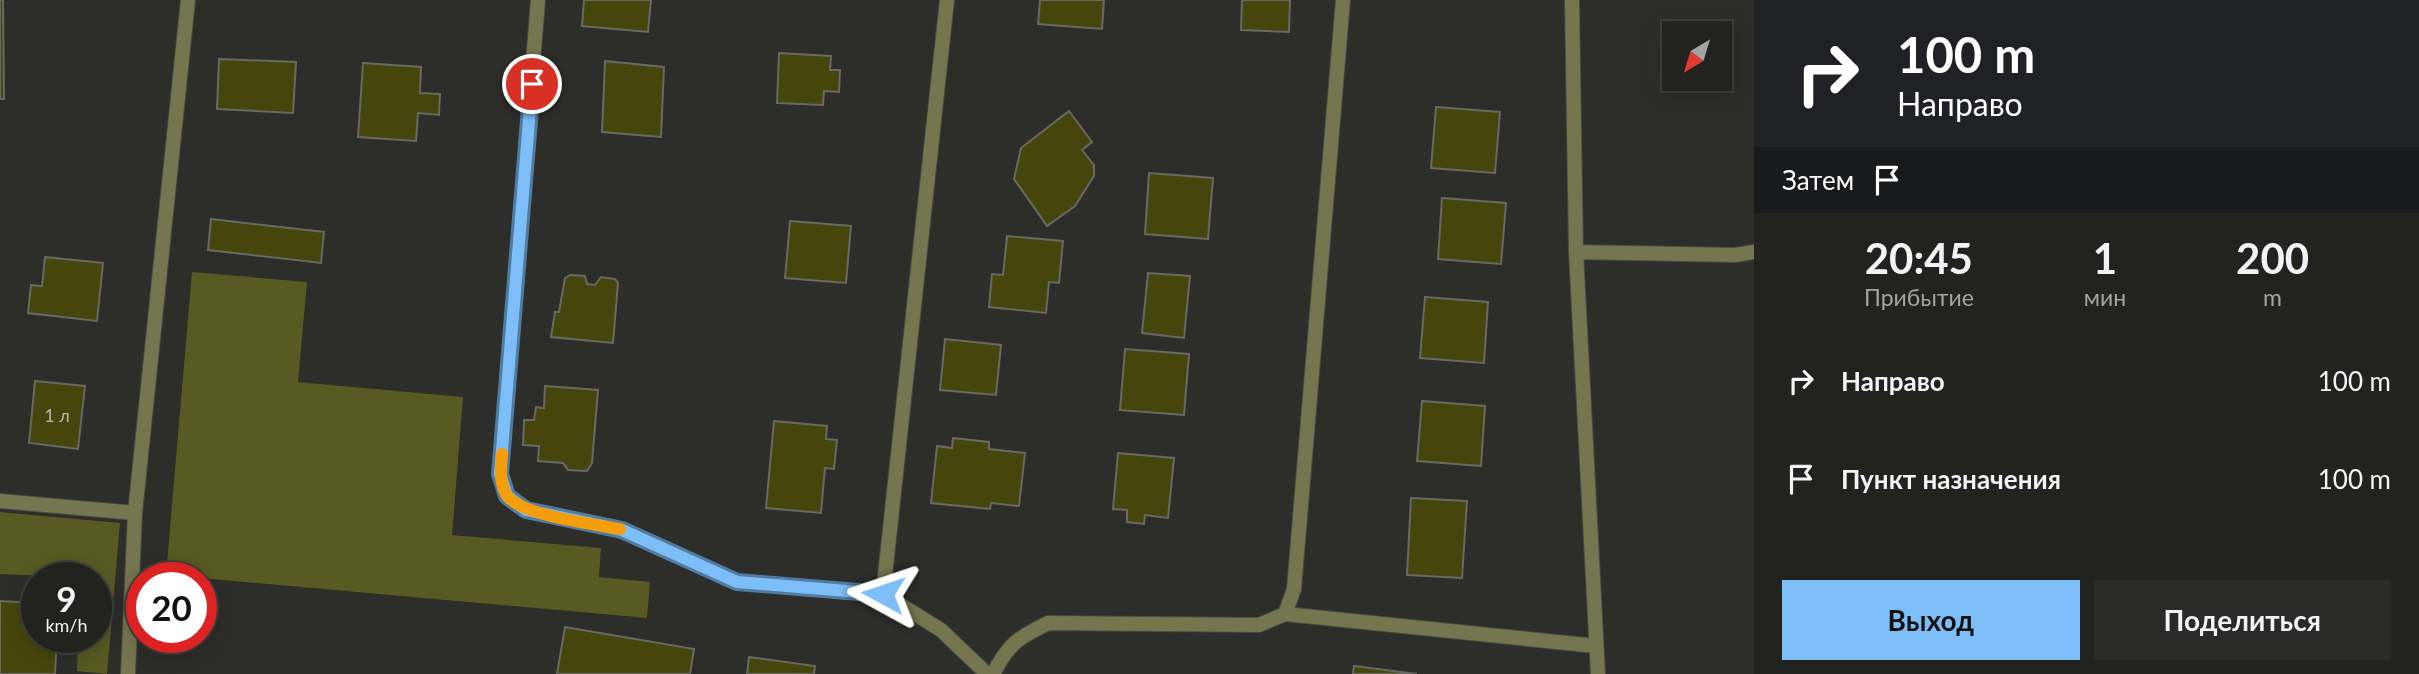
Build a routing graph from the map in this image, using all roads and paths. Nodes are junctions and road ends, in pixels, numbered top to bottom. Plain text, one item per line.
1 (188, 0) edge
2 (538, 0) edge
3 (947, 0) edge
4 (1343, 0) edge
5 (1572, 0) edge
6 (1576, 252) junction
7 (1754, 252) edge
8 (0, 501) edge
9 (135, 513) junction
10 (883, 594) junction
11 (1285, 614) junction
12 (1596, 646) junction
13 (128, 674) edge
14 (987, 674) edge
15 (993, 674) edge
16 (1598, 674) edge

1 - 9 lane
2 - 10 lane
3 - 10 lane
4 - 11 lane
5 - 6 lane
6 - 7 lane
6 - 12 lane
8 - 9 lane
9 - 13 lane
10 - 14 lane
11 - 12 lane
11 - 15 lane
12 - 16 lane

